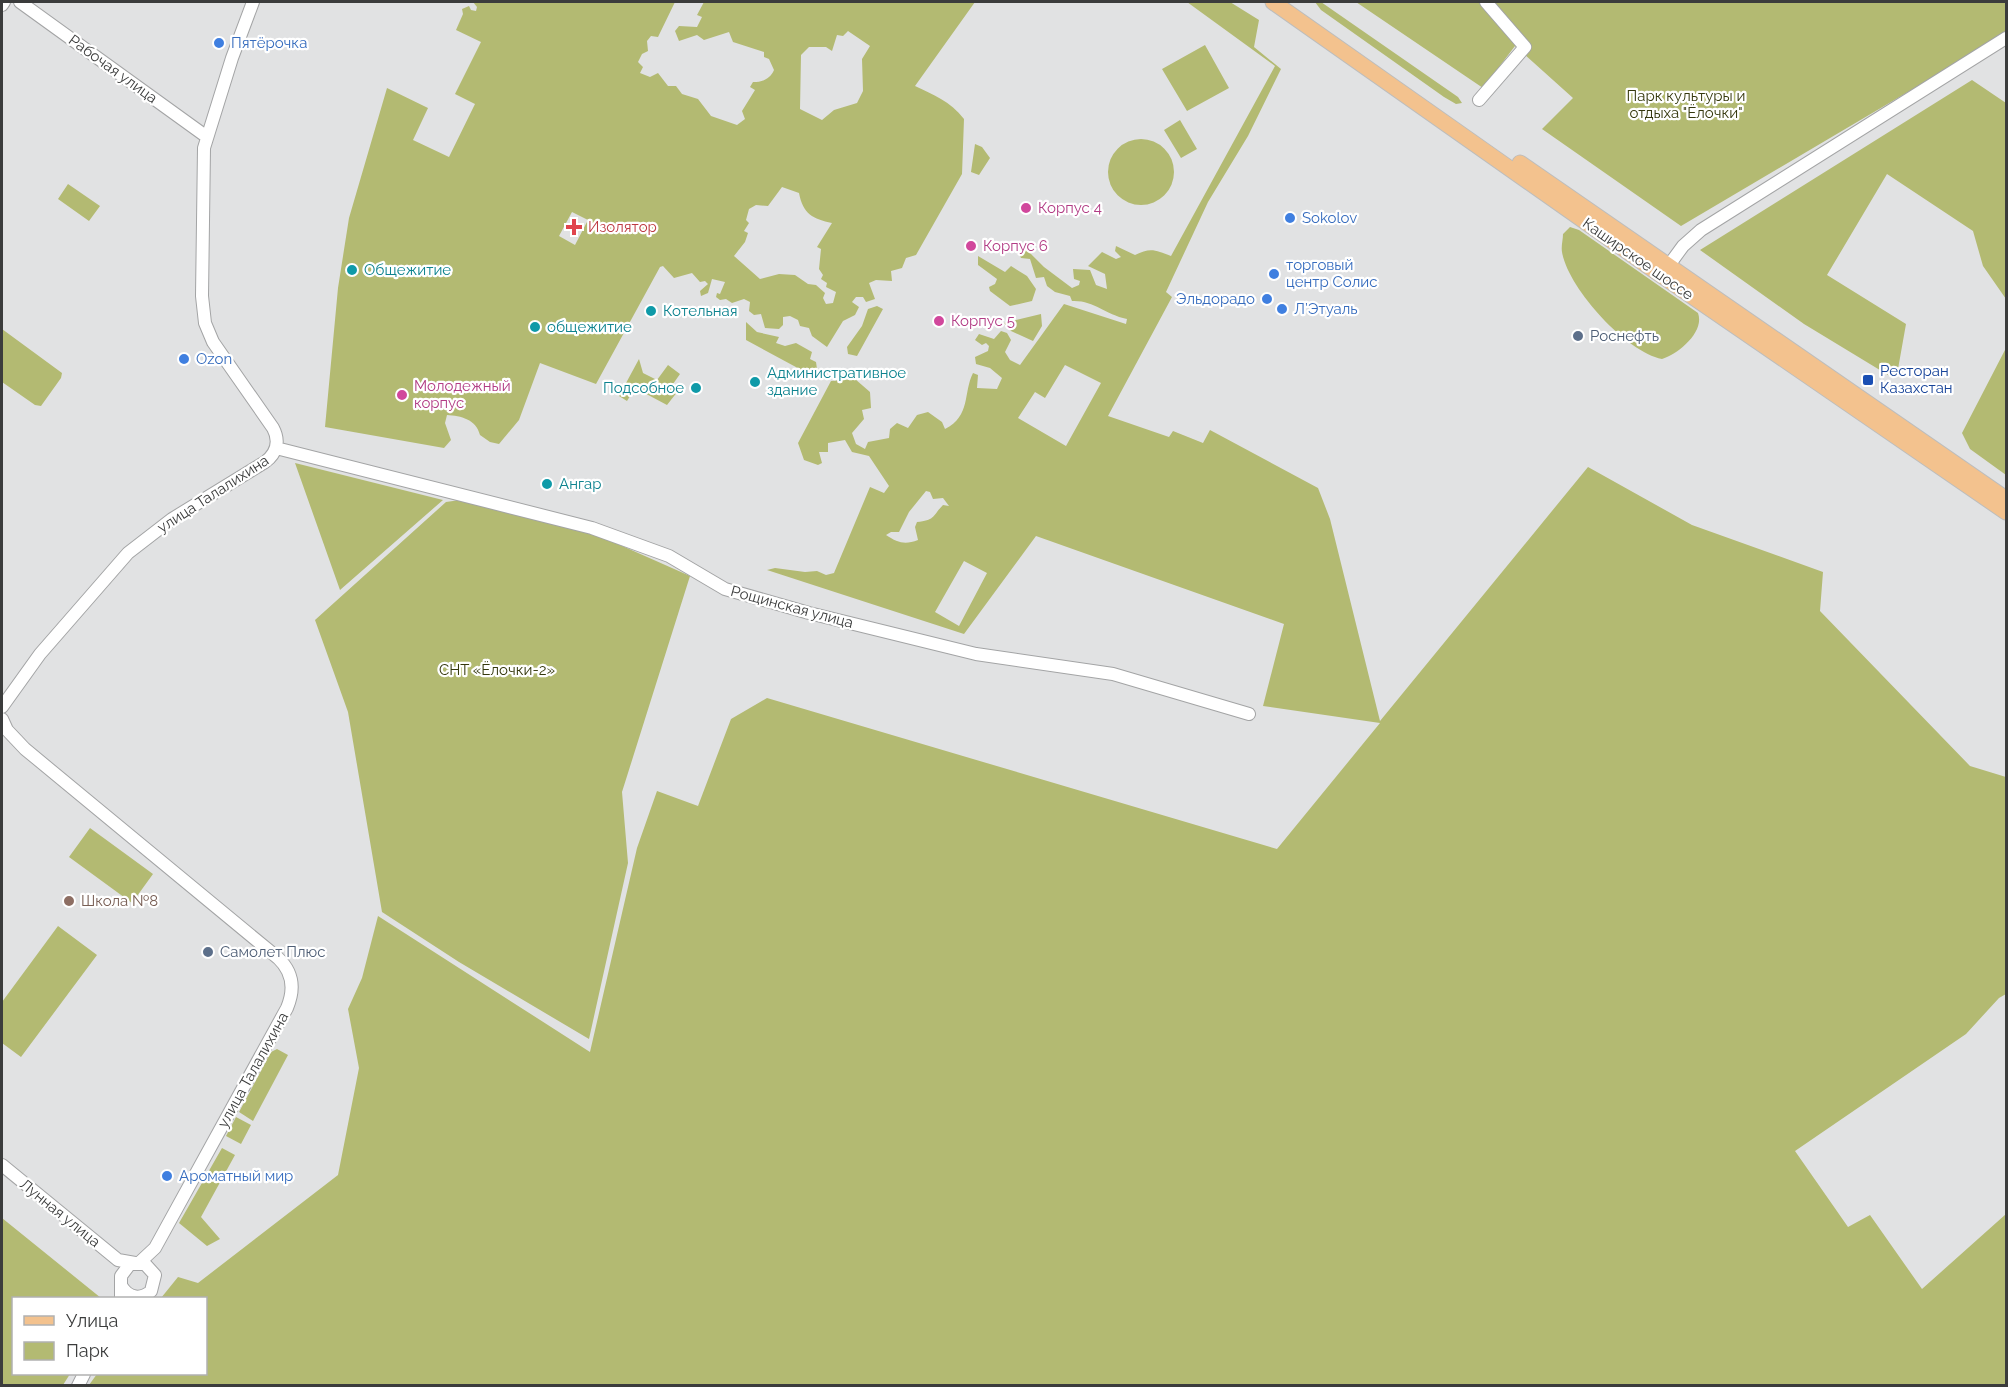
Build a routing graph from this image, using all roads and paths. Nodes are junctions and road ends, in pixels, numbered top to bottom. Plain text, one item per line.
1 (20, 2) edge
2 (253, 2) edge
3 (1273, 2) edge
4 (1291, 2) edge
5 (1486, 2) edge
6 (2007, 38) edge
7 (1479, 100) dead end
8 (207, 137) junction
9 (1665, 271) junction
10 (276, 448) junction
11 (2007, 499) edge
12 (2007, 512) edge
13 (2, 707) edge
14 (1249, 714) dead end
15 (2, 719) edge
16 (2, 1166) edge
17 (155, 1248) junction
18 (118, 1260) junction
19 (137, 1263) junction
20 (153, 1270) junction
21 (122, 1287) edge
22 (137, 1297) edge
23 (141, 1297) edge

1 - 8 street, Рабочая улица
2 - 8 street, улица Талалихина
3 - 9 main road, Каширское шоссе
4 - 9 main road, Каширское шоссе
5 - 7 street
6 - 9 street
8 - 10 street, улица Талалихина
9 - 11 main road, Каширское шоссе
9 - 12 main road, Каширское шоссе
10 - 13 street, улица Талалихина
10 - 14 street, Рощинская улица
15 - 17 street, улица Талалихина
16 - 18 street, Лунная улица
17 - 19 street
17 - 20 street
18 - 19 street
18 - 21 street
19 - 20 street
19 - 21 street
20 - 23 street
21 - 22 street

